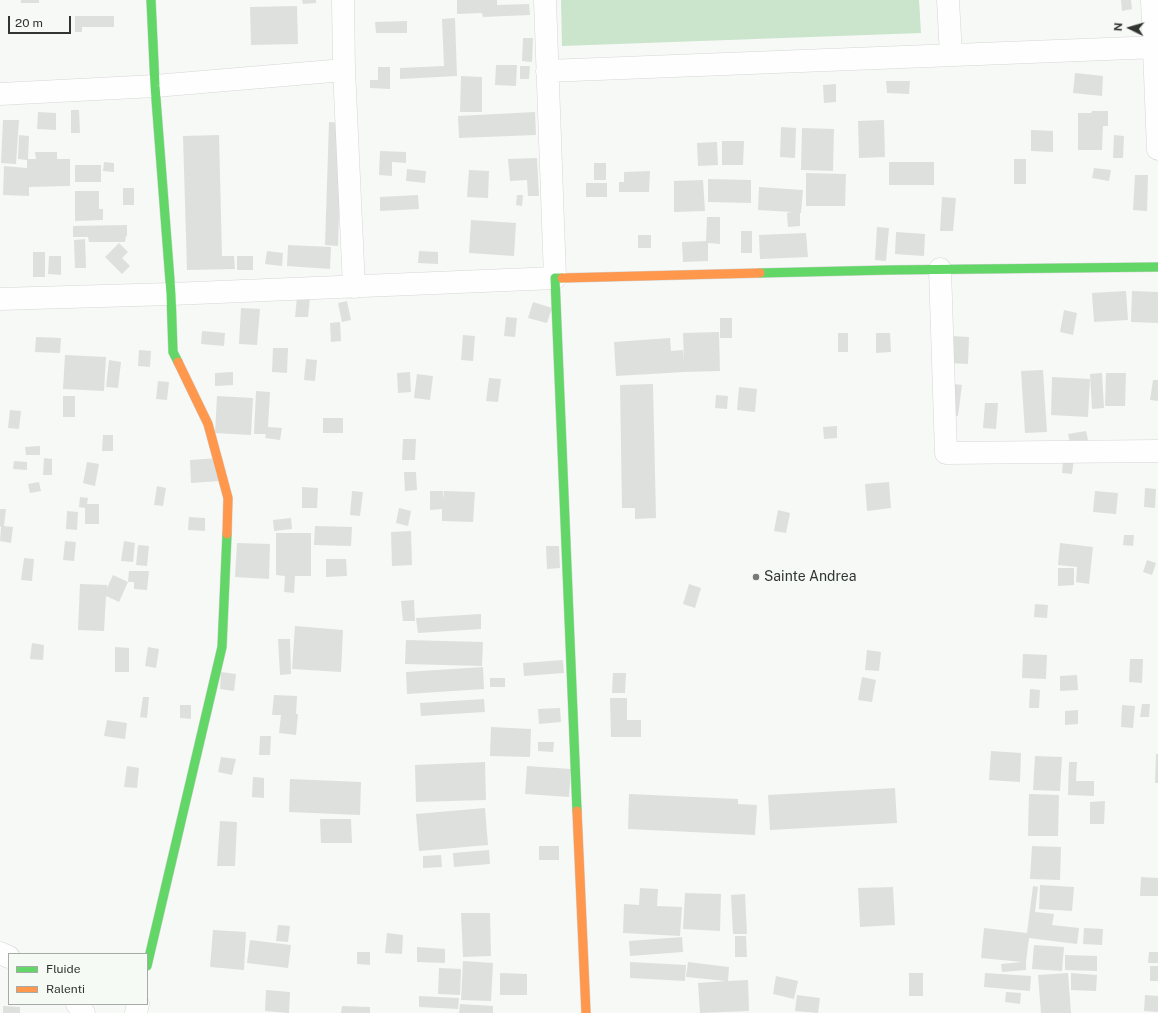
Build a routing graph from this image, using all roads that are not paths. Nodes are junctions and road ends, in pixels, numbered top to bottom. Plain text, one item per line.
1 (151, 0) edge
2 (343, 0) edge
3 (545, 0) edge
4 (948, 0) edge
5 (1152, 0) edge
6 (1156, 47) edge
7 (951, 55) junction
8 (344, 70) junction
9 (547, 70) junction
10 (155, 86) junction
11 (0, 94) edge
12 (1158, 149) edge
13 (1158, 267) edge
14 (940, 270) junction
15 (555, 278) junction
16 (354, 288) junction
17 (171, 294) junction
18 (0, 299) edge
19 (1158, 451) edge
20 (148, 962) edge
21 (77, 1005) edge
22 (84, 1013) edge
23 (586, 1013) edge

1 - 10 street
2 - 8 street
3 - 9 street
4 - 7 street
5 - 6 street
6 - 7 street
6 - 12 street
7 - 9 street
8 - 10 street
8 - 16 street
9 - 15 street
10 - 11 street
10 - 17 street
13 - 14 street
14 - 15 street
14 - 19 street
15 - 16 street
15 - 23 street
16 - 17 street
17 - 18 street
17 - 20 street
21 - 22 street

